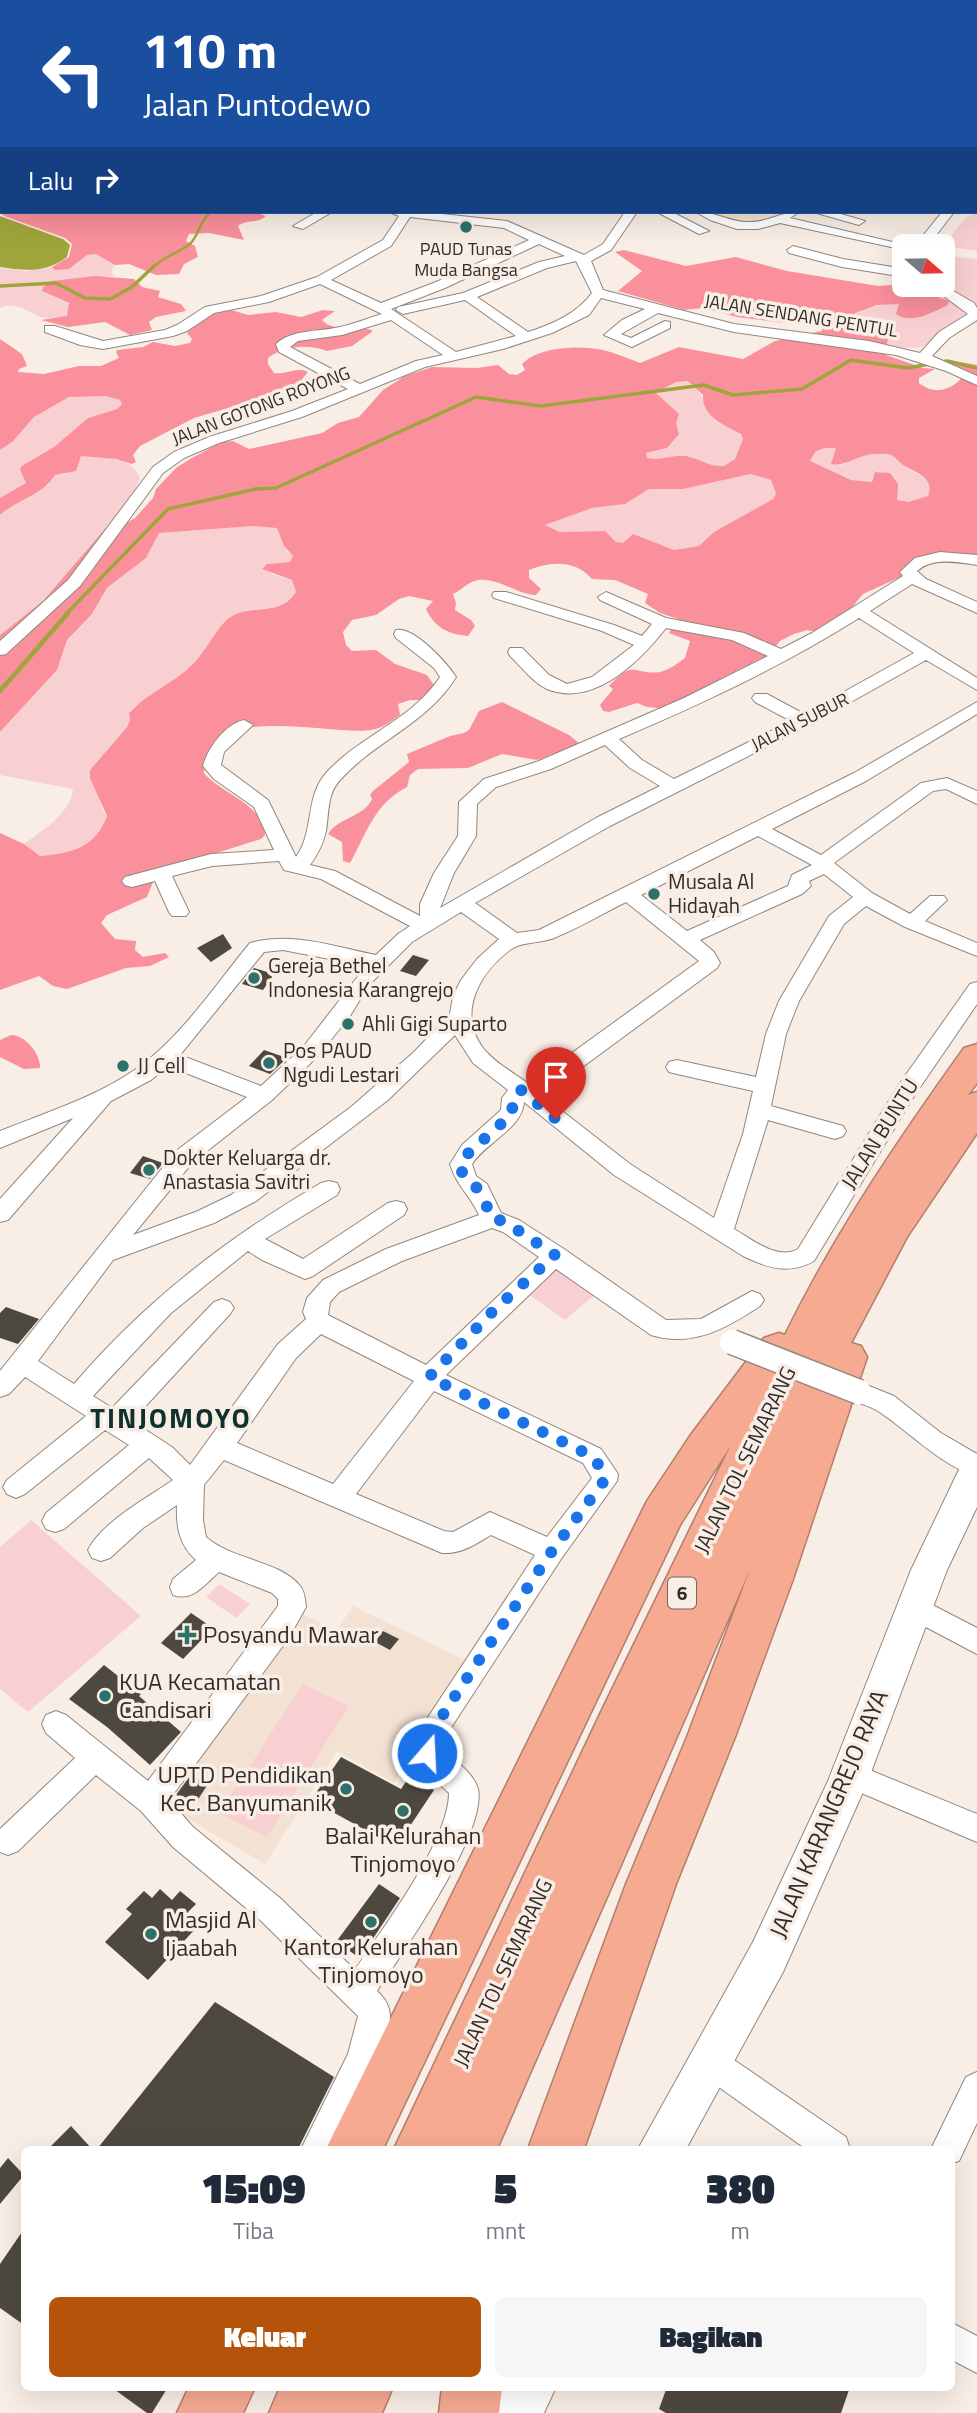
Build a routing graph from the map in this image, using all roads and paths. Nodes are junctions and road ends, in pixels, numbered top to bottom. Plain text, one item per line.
1 (322, 214) edge
2 (406, 214) edge
3 (420, 214) edge
4 (630, 214) edge
5 (667, 214) edge
6 (707, 214) edge
7 (789, 214) edge
8 (836, 214) edge
9 (946, 214) edge
10 (861, 217) edge
11 (780, 219) junction
12 (497, 220) edge
13 (299, 226) dead end
14 (703, 231) dead end
15 (475, 233) dead end
16 (930, 234) edge
17 (863, 239) junction
18 (539, 240) junction
19 (892, 244) edge
20 (793, 250) dead end
21 (580, 258) junction
22 (892, 269) edge
23 (306, 270) dead end
24 (327, 277) junction
25 (598, 293) junction
26 (467, 296) junction
27 (956, 298) edge
28 (655, 309) junction
29 (388, 312) junction
30 (665, 325) dead end
31 (50, 329) dead end
32 (527, 337) junction
33 (452, 355) junction
34 (929, 358) junction
35 (977, 381) edge
36 (359, 389) junction
37 (977, 560) edge
38 (912, 578) junction
39 (500, 595) dead end
40 (606, 597) dead end
41 (977, 608) edge
42 (859, 611) junction
43 (662, 622) junction
44 (402, 634) dead end
45 (645, 643) junction
46 (0, 650) edge
47 (516, 652) dead end
48 (925, 654) junction
49 (780, 656) junction
50 (977, 685) edge
51 (761, 698) dead end
52 (977, 707) edge
53 (804, 721) junction
54 (244, 725) dead end
55 (607, 738) junction
56 (673, 786) junction
57 (977, 799) edge
58 (758, 829) junction
59 (291, 862) junction
60 (824, 865) junction
61 (160, 873) junction
62 (132, 881) dead end
63 (628, 894) junction
64 (865, 897) junction
65 (937, 900) dead end
66 (462, 903) junction
67 (179, 912) dead end
68 (912, 923) junction
69 (427, 924) junction
70 (512, 939) junction
71 (686, 939) junction
72 (977, 950) edge
73 (380, 962) junction
74 (977, 989) edge
75 (460, 1016) junction
76 (977, 1056) edge
77 (166, 1057) junction
78 (677, 1067) dead end
79 (765, 1086) junction
80 (525, 1092) junction
81 (264, 1095) junction
82 (104, 1096) junction
83 (977, 1105) edge
84 (759, 1110) junction
85 (835, 1131) dead end
86 (0, 1140) edge
87 (329, 1189) dead end
88 (396, 1209) dead end
89 (0, 1214) edge
90 (492, 1219) junction
91 (891, 1230) junction
92 (721, 1232) junction
93 (248, 1239) junction
94 (105, 1254) junction
95 (555, 1255) junction
96 (305, 1270) junction
97 (836, 1271) junction
98 (331, 1286) junction
99 (752, 1300) dead end
100 (222, 1308) dead end
101 (319, 1321) junction
102 (711, 1326) junction
103 (9, 1375) edge
104 (429, 1377) junction
105 (77, 1397) junction
106 (109, 1419) junction
107 (148, 1444) junction
108 (220, 1447) junction
109 (977, 1468) edge
110 (191, 1482) junction
111 (16, 1487) dead end
112 (338, 1497) junction
113 (55, 1521) dead end
114 (101, 1549) dead end
115 (552, 1551) junction
116 (216, 1558) junction
117 (183, 1587) dead end
118 (915, 1608) junction
119 (977, 1642) edge
120 (56, 1724) dead end
121 (95, 1757) junction
122 (850, 1775) junction
123 (151, 1801) junction
124 (977, 1828) edge
125 (3, 1842) edge
126 (358, 1993) junction
127 (710, 2062) junction
128 (977, 2088) edge
129 (319, 2146) edge
130 (355, 2146) edge
131 (423, 2146) edge
132 (470, 2146) edge
133 (557, 2146) edge
134 (664, 2146) edge
135 (830, 2146) edge
136 (948, 2146) edge
137 (955, 2343) edge
138 (977, 2356) edge
139 (207, 2391) edge
140 (222, 2391) edge
141 (309, 2391) edge
142 (361, 2391) edge
143 (472, 2391) edge
144 (529, 2391) edge
145 (205, 2413) edge
146 (299, 2413) edge
147 (351, 2413) edge
148 (469, 2413) edge
149 (516, 2413) edge

1 - 13 street
2 - 24 street
3 - 12 street
4 - 21 street
5 - 14 street
6 - 11 street
7 - 11 street
8 - 10 street
9 - 16 street
10 - 17 street
11 - 17 street
12 - 15 street
12 - 18 street
17 - 19 street
18 - 21 street
18 - 29 street
20 - 22 street
21 - 25 street
21 - 26 street
23 - 24 street
24 - 29 street
24 - 31 street
25 - 28 street, JALAN SENDANG PENTUL
25 - 32 street, JALAN GOTONG ROYONG
26 - 29 street
26 - 32 street
27 - 34 street
28 - 30 street
28 - 34 street, JALAN SENDANG PENTUL
29 - 33 street
29 - 36 street
32 - 33 street, JALAN GOTONG ROYONG
33 - 36 street, JALAN GOTONG ROYONG
34 - 35 street, JALAN SENDANG PENTUL
36 - 46 street, JALAN GOTONG ROYONG
37 - 38 street
38 - 41 street
38 - 42 street
39 - 45 street
40 - 43 street
42 - 48 street
42 - 49 street
43 - 45 street
43 - 49 street
44 - 59 street
45 - 47 street
48 - 50 street
48 - 53 street, JALAN SUBUR
49 - 55 street
51 - 53 street
52 - 58 street
53 - 56 street, JALAN SUBUR
54 - 59 street
55 - 56 street
55 - 69 street
56 - 66 street, JALAN SUBUR
57 - 60 street
58 - 60 street
58 - 63 street
59 - 61 street
59 - 69 street
60 - 64 street
60 - 71 street
61 - 62 street
61 - 67 street
63 - 70 street
63 - 71 street
64 - 68 street
64 - 79 street
65 - 68 street
66 - 69 street, JALAN SUBUR
66 - 70 street
68 - 72 street
69 - 73 street, JALAN SUBUR
70 - 75 street
71 - 80 street
73 - 77 street
73 - 81 street, JALAN SUBUR
74 - 92 street, JALAN BUNTU
75 - 80 street
75 - 94 street
76 - 97 highway, JALAN TOL SEMARANG / 6
77 - 81 street
77 - 82 street
78 - 79 street
79 - 84 street
80 - 90 street
80 - 92 street
81 - 94 street, JALAN SUBUR
82 - 86 street
82 - 89 street
83 - 91 highway, JALAN TOL SEMARANG / 6
84 - 85 street
84 - 92 street
87 - 93 street
88 - 96 street
90 - 95 street
90 - 98 street
91 - 132 highway, JALAN TOL SEMARANG / 6
91 - 133 highway
93 - 96 street
93 - 105 street
94 - 103 street, JALAN SUBUR
95 - 102 street
95 - 104 street
96 - 98 street
97 - 130 highway
97 - 131 highway, JALAN TOL SEMARANG / 6
98 - 101 street
99 - 102 street
100 - 106 street
101 - 104 street
101 - 108 street
102 - 109 street, bridge
103 - 105 street
104 - 112 street
104 - 115 street
105 - 106 street
106 - 107 street
106 - 111 street
107 - 110 street
107 - 113 street
108 - 110 street
108 - 112 street
109 - 118 main road, JALAN KARANGREJO RAYA
110 - 114 street
110 - 116 street
112 - 115 street
115 - 126 street
116 - 117 street
116 - 123 street
118 - 119 street
118 - 122 main road, JALAN KARANGREJO RAYA
120 - 121 street
121 - 123 street
121 - 125 street
122 - 124 street
122 - 127 main road, JALAN KARANGREJO RAYA
123 - 126 street
126 - 129 street
127 - 134 main road, JALAN KARANGREJO RAYA
127 - 135 street
128 - 136 street
137 - 138 street
139 - 145 street
140 - 145 highway
141 - 146 highway
142 - 147 highway
143 - 148 highway
144 - 149 main road

